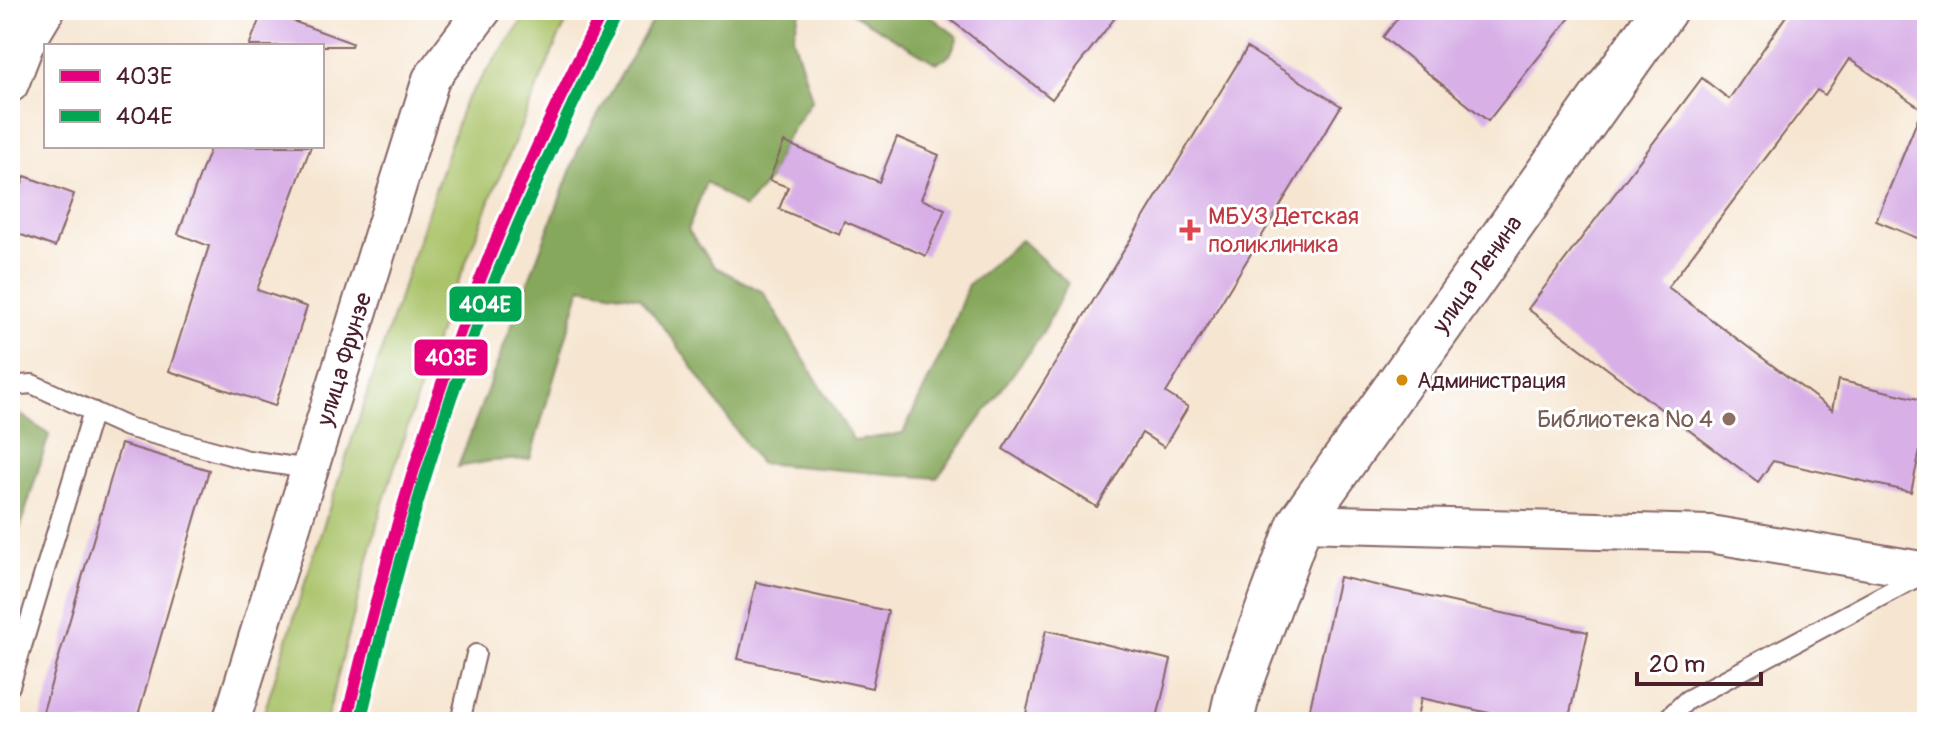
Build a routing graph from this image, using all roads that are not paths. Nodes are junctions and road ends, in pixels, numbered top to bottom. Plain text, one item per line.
1 (46, 10) edge
2 (483, 10) edge
3 (1664, 10) edge
4 (10, 84) edge
5 (10, 386) edge
6 (93, 411) junction
7 (309, 469) junction
8 (1300, 523) junction
9 (1927, 571) edge
10 (476, 654) dead end
11 (10, 686) edge
12 (231, 722) edge
13 (460, 722) edge
14 (1231, 722) edge
15 (1664, 722) edge

1 - 4 street
2 - 7 street, улица Фрунзе
3 - 8 main road, улица Ленина
5 - 6 lane
6 - 7 lane
6 - 11 lane
7 - 12 street, улица Фрунзе
8 - 9 street
8 - 14 main road, улица Ленина
9 - 15 lane
10 - 13 lane

